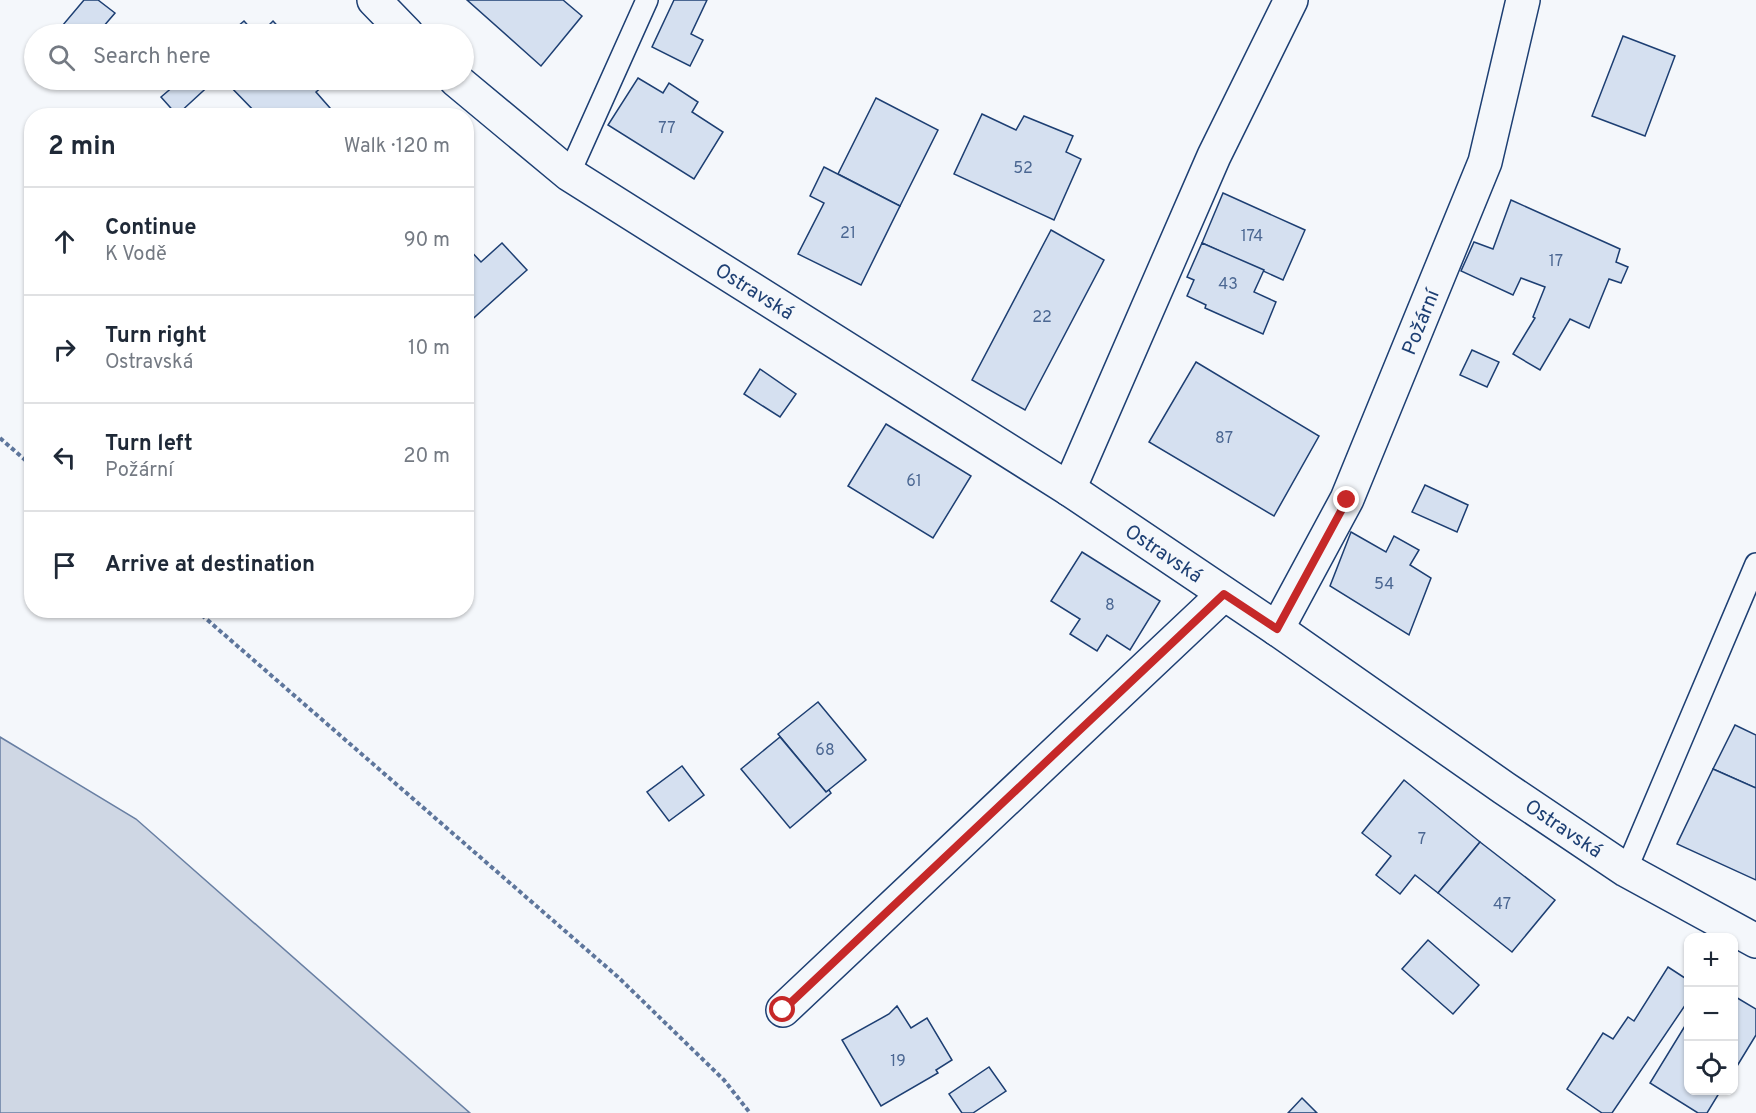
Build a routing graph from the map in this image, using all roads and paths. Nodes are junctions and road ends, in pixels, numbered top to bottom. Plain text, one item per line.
1 (374, 0) edge
2 (647, 0) edge
3 (1291, 0) edge
4 (1523, 0) edge
5 (398, 24) edge
6 (468, 90) edge
7 (569, 174) junction
8 (0, 438) edge
9 (24, 459) edge
10 (1069, 489) junction
11 (1756, 564) edge
12 (1224, 594) junction
13 (205, 618) edge
14 (1277, 629) junction
15 (1626, 870) junction
16 (1756, 941) edge
17 (783, 1010) dead end
18 (750, 1113) edge

1 - 5 street
2 - 7 lane
3 - 10 street
4 - 14 street, Požární
6 - 7 street, Ostravská
7 - 10 street, Ostravská
8 - 9 path
10 - 12 street, Ostravská
11 - 15 lane
12 - 14 street, Ostravská
12 - 17 street
13 - 18 path
14 - 15 street, Ostravská
15 - 16 street, Ostravská

